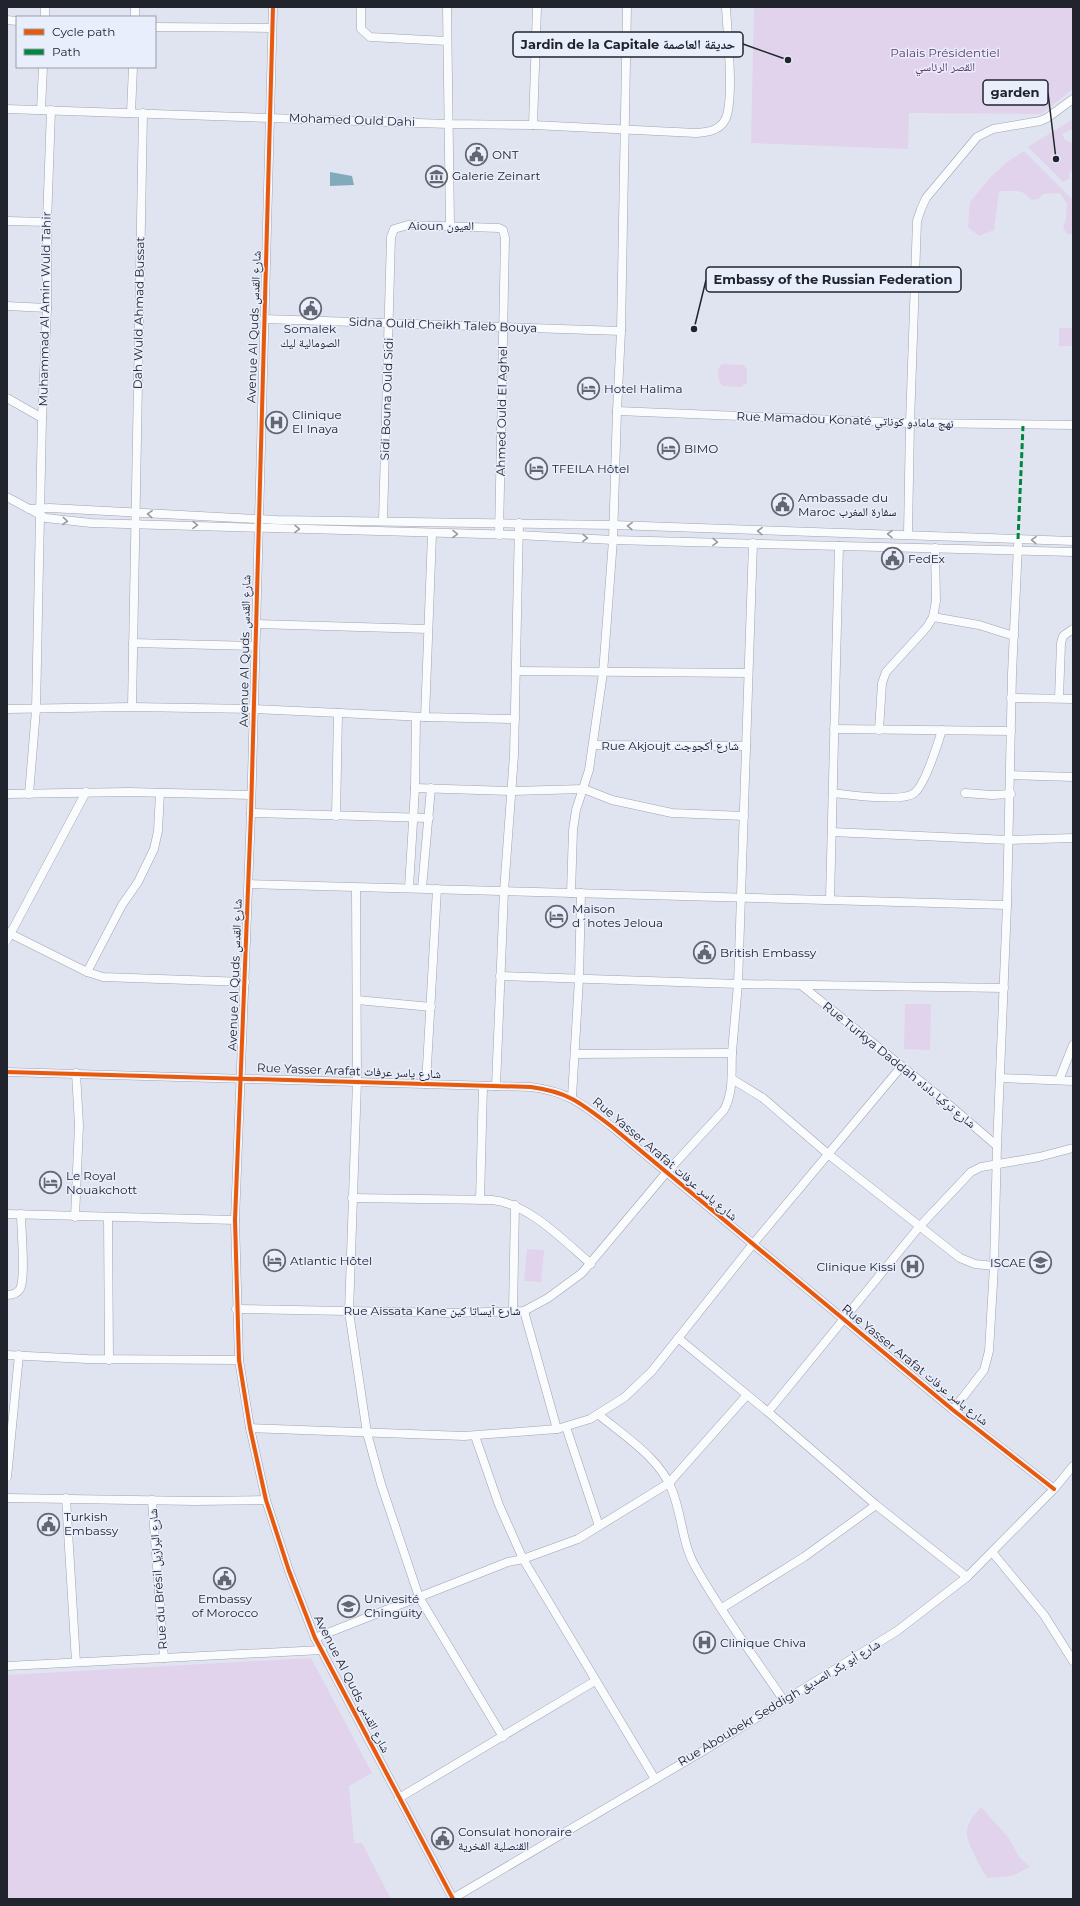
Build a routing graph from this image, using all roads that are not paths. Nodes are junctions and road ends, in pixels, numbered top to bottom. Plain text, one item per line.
1 (273, 7) edge
2 (360, 7) edge
3 (447, 7) edge
4 (537, 7) edge
5 (627, 7) edge
6 (726, 7) edge
7 (156, 27) edge
8 (272, 28) junction
9 (447, 41) junction
10 (43, 68) edge
11 (133, 68) edge
12 (1073, 99) edge
13 (7, 109) edge
14 (41, 110) junction
15 (51, 110) junction
16 (131, 113) junction
17 (143, 113) junction
18 (270, 117) junction
19 (448, 124) junction
20 (532, 124) junction
21 (625, 129) junction
22 (7, 221) edge
23 (47, 222) junction
24 (450, 225) junction
25 (490, 227) joint
26 (394, 229) joint
27 (7, 306) edge
28 (47, 308) junction
29 (264, 318) junction
30 (390, 323) junction
31 (505, 327) junction
32 (621, 331) junction
33 (7, 398) edge
34 (617, 411) junction
35 (42, 418) junction
36 (910, 423) junction
37 (1073, 425) edge
38 (7, 497) edge
39 (41, 512) junction
40 (135, 513) junction
41 (258, 519) junction
42 (383, 520) junction
43 (500, 523) junction
44 (519, 523) junction
45 (135, 524) junction
46 (614, 525) junction
47 (258, 528) junction
48 (432, 534) junction
49 (908, 534) junction
50 (499, 535) junction
51 (518, 535) junction
52 (1018, 539) junction
53 (613, 540) junction
54 (1073, 541) edge
55 (753, 543) junction
56 (839, 546) junction
57 (935, 548) junction
58 (1018, 550) junction
59 (1073, 552) edge
60 (933, 617) junction
61 (256, 624) junction
62 (428, 629) junction
63 (1073, 629) edge
64 (1014, 636) junction
65 (133, 643) junction
66 (255, 646) junction
67 (517, 671) junction
68 (603, 673) junction
69 (748, 673) junction
70 (1011, 698) junction
71 (1059, 698) junction
72 (1073, 699) edge
73 (132, 707) junction
74 (254, 709) junction
75 (7, 710) edge
76 (36, 710) junction
77 (338, 713) junction
78 (416, 716) junction
79 (425, 717) junction
80 (515, 719) junction
81 (834, 729) junction
82 (879, 730) junction
83 (942, 730) junction
84 (1011, 731) junction
85 (594, 745) junction
86 (746, 746) junction
87 (1011, 775) junction
88 (1073, 777) edge
89 (415, 788) junction
90 (431, 788) junction
91 (584, 789) junction
92 (512, 791) junction
93 (86, 792) junction
94 (160, 793) junction
95 (833, 793) junction
96 (7, 794) edge
97 (29, 794) junction
98 (965, 794) dead end
99 (1011, 794) junction
100 (251, 795) junction
101 (251, 812) junction
102 (336, 816) junction
103 (744, 816) junction
104 (413, 817) junction
105 (429, 818) junction
106 (832, 832) junction
107 (1073, 838) edge
108 (1009, 840) junction
109 (248, 884) junction
110 (356, 888) junction
111 (409, 888) junction
112 (422, 888) junction
113 (436, 889) junction
114 (504, 891) junction
115 (571, 893) junction
116 (581, 894) junction
117 (741, 898) junction
118 (830, 900) junction
119 (1007, 905) junction
120 (8, 935) edge
121 (88, 972) junction
122 (500, 976) junction
123 (579, 979) junction
124 (245, 982) junction
125 (738, 984) junction
126 (801, 985) junction
127 (1004, 988) junction
128 (357, 1000) junction
129 (431, 1007) junction
130 (1073, 1045) edge
131 (732, 1053) junction
132 (575, 1054) junction
133 (901, 1067) junction
134 (7, 1072) edge
135 (76, 1073) junction
136 (241, 1078) junction
137 (1001, 1078) junction
138 (732, 1079) junction
139 (1058, 1080) junction
140 (1073, 1081) edge
141 (357, 1082) junction
142 (426, 1084) junction
143 (483, 1086) junction
144 (496, 1086) junction
145 (572, 1097) junction
146 (997, 1146) junction
147 (1073, 1148) edge
148 (828, 1154) junction
149 (997, 1164) junction
150 (666, 1173) junction
151 (352, 1198) junction
152 (480, 1200) junction
153 (515, 1205) junction
154 (7, 1214) edge
155 (21, 1214) junction
156 (75, 1217) junction
157 (108, 1217) junction
158 (235, 1220) junction
159 (919, 1227) junction
160 (753, 1244) junction
161 (591, 1264) junction
162 (994, 1266) junction
163 (7, 1295) edge
164 (236, 1309) junction
165 (524, 1311) junction
166 (349, 1312) junction
167 (513, 1312) junction
168 (843, 1320) junction
169 (678, 1338) junction
170 (7, 1355) edge
171 (19, 1355) junction
172 (109, 1360) junction
173 (239, 1360) junction
174 (747, 1395) junction
175 (953, 1410) junction
176 (768, 1412) junction
177 (598, 1414) junction
178 (10, 1419) edge
179 (250, 1428) junction
180 (561, 1428) junction
181 (367, 1433) junction
182 (475, 1436) junction
183 (1073, 1466) edge
184 (7, 1477) edge
185 (669, 1483) junction
186 (1054, 1489) junction
187 (7, 1498) edge
188 (66, 1498) junction
189 (152, 1500) junction
190 (266, 1500) junction
191 (876, 1505) junction
192 (599, 1526) junction
193 (992, 1552) junction
194 (523, 1559) junction
195 (966, 1577) junction
196 (419, 1597) junction
197 (722, 1608) junction
198 (316, 1638) junction
199 (322, 1650) junction
200 (164, 1658) junction
201 (1073, 1661) edge
202 (76, 1662) junction
203 (7, 1666) edge
204 (595, 1681) junction
205 (784, 1701) junction
206 (502, 1737) junction
207 (655, 1779) junction
208 (399, 1798) junction
209 (452, 1899) edge

1 - 8 street, Avenue Al Quds شارع القدس
2 - 9 street
3 - 9 street
4 - 20 street
5 - 21 street
6 - 21 street, Mohamed Ould Dahi
7 - 8 street
8 - 18 street, Avenue Al Quds شارع القدس
9 - 19 street
10 - 14 street
11 - 16 street
12 - 36 street
13 - 14 street, Mohamed Ould Dahi
14 - 15 street, Mohamed Ould Dahi
15 - 16 street, Mohamed Ould Dahi
15 - 23 street, Muhammad Al Amin Wuld Tahir
16 - 17 street, Mohamed Ould Dahi
17 - 18 street, Mohamed Ould Dahi
17 - 40 street, Dah Wuld Ahmad Bussat
18 - 19 street, Mohamed Ould Dahi
18 - 29 street, Avenue Al Quds شارع القدس
19 - 20 street, Mohamed Ould Dahi
19 - 24 street
20 - 21 street, Mohamed Ould Dahi
21 - 32 street
22 - 23 street
23 - 28 street, Muhammad Al Amin Wuld Tahir
24 - 25 street, Aioun العيون
24 - 26 street, Aioun العيون
25 - 31 street, Ahmed Ould El Aghel
26 - 30 street, Sidi Bouna Ould Sidi
27 - 28 street
28 - 35 street, Muhammad Al Amin Wuld Tahir
29 - 30 street, Sidna Ould Cheikh Taleb Bouya
29 - 41 street, Avenue Al Quds شارع القدس
30 - 31 street, Sidna Ould Cheikh Taleb Bouya
30 - 42 street, Sidi Bouna Ould Sidi
31 - 32 street, Sidna Ould Cheikh Taleb Bouya
31 - 43 street, Ahmed Ould El Aghel
32 - 34 street
33 - 35 street
34 - 36 street, Rue Mamadou Konaté نهج مامادو كوناتي
34 - 46 street
35 - 39 street, Muhammad Al Amin Wuld Tahir
36 - 37 street, Rue Mamadou Konaté نهج مامادو كوناتي
36 - 49 street
38 - 39 street
39 - 40 street
39 -> 45 street
39 - 76 street, Muhammad Al Amin Wuld Tahir
41 -> 40 street
40 - 45 street, Dah Wuld Ahmad Bussat
41 - 42 street
41 - 47 street, Avenue Al Quds شارع القدس
42 - 43 street
43 - 44 street
43 - 50 street, Ahmed Ould El Aghel
44 - 46 street
44 - 51 street
45 -> 47 street
45 - 65 street, Dah Wuld Ahmad Bussat
49 -> 46 street
46 - 53 street
47 -> 48 street
47 - 61 street, Avenue Al Quds شارع القدس
48 -> 50 street
48 - 62 street
49 - 52 street
50 - 51 street
51 -> 53 street
51 - 67 street
54 -> 52 street
52 - 58 street
53 -> 55 street
53 - 68 street
55 - 56 street
55 - 69 street, Rue Aissata Kane شارع آيساتا كين
56 - 57 street
56 - 81 street
57 - 58 street
57 - 60 street
58 - 59 street
58 - 64 street
60 - 64 street
60 - 82 street
61 - 62 street
61 - 66 street, Avenue Al Quds شارع القدس
62 - 79 street
63 - 71 street
64 - 70 street
65 - 66 street
65 - 73 street, Dah Wuld Ahmad Bussat
66 - 74 street, Avenue Al Quds شارع القدس
67 - 68 street
67 - 80 street
68 - 69 street
68 - 85 street
69 - 86 street, Rue Aissata Kane شارع آيساتا كين
70 - 71 street
70 - 84 street
71 - 72 street
73 - 74 street
73 - 76 street
74 - 77 street
74 - 100 street, Avenue Al Quds شارع القدس
75 - 76 street
76 - 97 street, Muhammad Al Amin Wuld Tahir
77 - 78 street
77 - 102 street
78 - 79 street
78 - 89 street
79 - 80 street
80 - 92 street
81 - 82 street
81 - 95 street
82 - 83 street
83 - 84 street
83 - 95 street
84 - 87 street
85 - 86 street, Rue Akjoujt شارع أكجوجت
85 - 91 street
86 - 103 street, Rue Aissata Kane شارع آيساتا كين
87 - 88 street
87 - 99 street
89 - 90 street
89 - 104 street
90 - 92 street
90 - 105 street
91 - 92 street
91 - 103 street
91 - 115 street
92 - 114 street
93 - 94 street
93 - 97 street
93 - 120 street
94 - 100 street
94 - 121 street
95 - 106 street
96 - 97 street
98 - 99 street
99 - 108 street
100 - 101 street, Avenue Al Quds شارع القدس
101 - 102 street
101 - 109 street, Avenue Al Quds شارع القدس
102 - 104 street
103 - 117 street, Rue Aissata Kane شارع آيساتا كين
104 - 105 street
104 - 111 street
105 - 112 street
106 - 108 street
106 - 118 street
107 - 108 street
108 - 119 street
109 - 110 street
109 - 124 street, Avenue Al Quds شارع القدس
110 - 111 street
110 - 128 street
111 - 112 street
112 - 113 street
113 - 114 street
113 - 129 street
114 - 115 street
114 - 122 street
115 - 116 street
116 - 117 street
116 - 123 street
117 - 118 street
117 - 125 street, Rue Aissata Kane شارع آيساتا كين
118 - 119 street
119 - 127 street
120 - 121 street
121 - 124 street
122 - 123 street
122 - 144 street
123 - 125 street
123 - 132 street
124 - 136 street, Avenue Al Quds شارع القدس
125 - 126 street
125 - 131 street, Rue Aissata Kane شارع آيساتا كين
126 - 127 street
126 - 133 street, Rue Turkya Daddah شارع تركيا داداه
127 - 137 street
128 - 129 street
128 - 141 street
129 - 142 street
130 - 139 street
131 - 132 street
131 - 138 street, Rue Aissata Kane شارع آيساتا كين
132 - 145 street
133 - 146 street, Rue Turkya Daddah شارع تركيا داداه
133 - 148 street
134 - 135 street, Rue Yasser Arafat شارع ياسر عرفات
135 - 136 street, Rue Yasser Arafat شارع ياسر عرفات
135 - 156 street
136 - 141 street, Rue Yasser Arafat شارع ياسر عرفات
136 - 158 street, Avenue Al Quds شارع القدس
137 - 139 street
137 - 146 street
138 - 148 street
138 - 150 street, Rue Aissata Kane شارع آيساتا كين
139 - 140 street
141 - 142 street, Rue Yasser Arafat شارع ياسر عرفات
141 - 151 street
142 - 143 street, Rue Yasser Arafat شارع ياسر عرفات
143 - 144 street, Rue Yasser Arafat شارع ياسر عرفات
143 - 152 street
144 - 145 street, Rue Yasser Arafat شارع ياسر عرفات
145 - 150 street, Rue Yasser Arafat شارع ياسر عرفات
146 - 149 street
147 - 149 street
148 - 159 street
148 - 160 street
149 - 159 street
149 - 162 street
150 - 160 street, Rue Yasser Arafat شارع ياسر عرفات
150 - 161 street, Rue Aissata Kane شارع آيساتا كين
151 - 152 street
151 - 166 street
152 - 153 street
153 - 161 street
153 - 167 street
154 - 155 street
155 - 156 street
155 - 163 street
156 - 157 street
157 - 158 street
157 - 172 street
158 - 164 street, Avenue Al Quds شارع القدس
159 - 162 street
159 - 168 street
160 - 168 street, Rue Yasser Arafat شارع ياسر عرفات
160 - 169 street
161 - 165 street, Rue Aissata Kane شارع آيساتا كين
162 - 175 street
164 - 166 street, Rue Aissata Kane شارع آيساتا كين
164 - 173 street, Avenue Al Quds شارع القدس
165 - 167 street, Rue Aissata Kane شارع آيساتا كين
165 - 180 street
166 - 167 street, Rue Aissata Kane شارع آيساتا كين
166 - 181 street
168 - 175 street, Rue Yasser Arafat شارع ياسر عرفات
168 - 176 street
169 - 174 street
169 - 177 street
170 - 171 street
171 - 172 street
171 - 178 street
172 - 173 street
173 - 179 street, Avenue Al Quds شارع القدس
174 - 176 street
174 - 185 street
175 - 186 street, Rue Yasser Arafat شارع ياسر عرفات
176 - 191 street
177 - 180 street
177 - 185 street
178 - 184 street
179 - 181 street
179 - 190 street, Avenue Al Quds شارع القدس
180 - 182 street
180 - 192 street
181 - 182 street
181 - 196 street
182 - 194 street
183 - 186 street, Rue Aboubekr Seddigh شارع أبو بكر الصديق
185 - 192 street
185 - 197 street
186 - 193 street, Rue Aboubekr Seddigh شارع أبو بكر الصديق
187 - 188 street
188 - 189 street
188 - 202 street
189 - 190 street
189 - 200 street, Rue du Brésil شارع البرازيل
190 - 198 street, Avenue Al Quds شارع القدس
191 - 195 street
191 - 197 street
192 - 194 street
193 - 195 street, Rue Aboubekr Seddigh شارع أبو بكر الصديق
193 - 201 street
194 - 196 street
194 - 204 street
195 - 205 street, Rue Aboubekr Seddigh شارع أبو بكر الصديق
196 - 198 street
196 - 206 street
197 - 205 street
198 - 199 street, Avenue Al Quds شارع القدس
199 - 200 street
199 - 208 street, Avenue Al Quds شارع القدس
200 - 202 street
202 - 203 street
204 - 206 street
204 - 207 street
205 - 207 street, Rue Aboubekr Seddigh شارع أبو بكر الصديق
206 - 208 street
207 - 209 street, Rue Aboubekr Seddigh شارع أبو بكر الصديق
208 - 209 street, Avenue Al Quds شارع القدس

